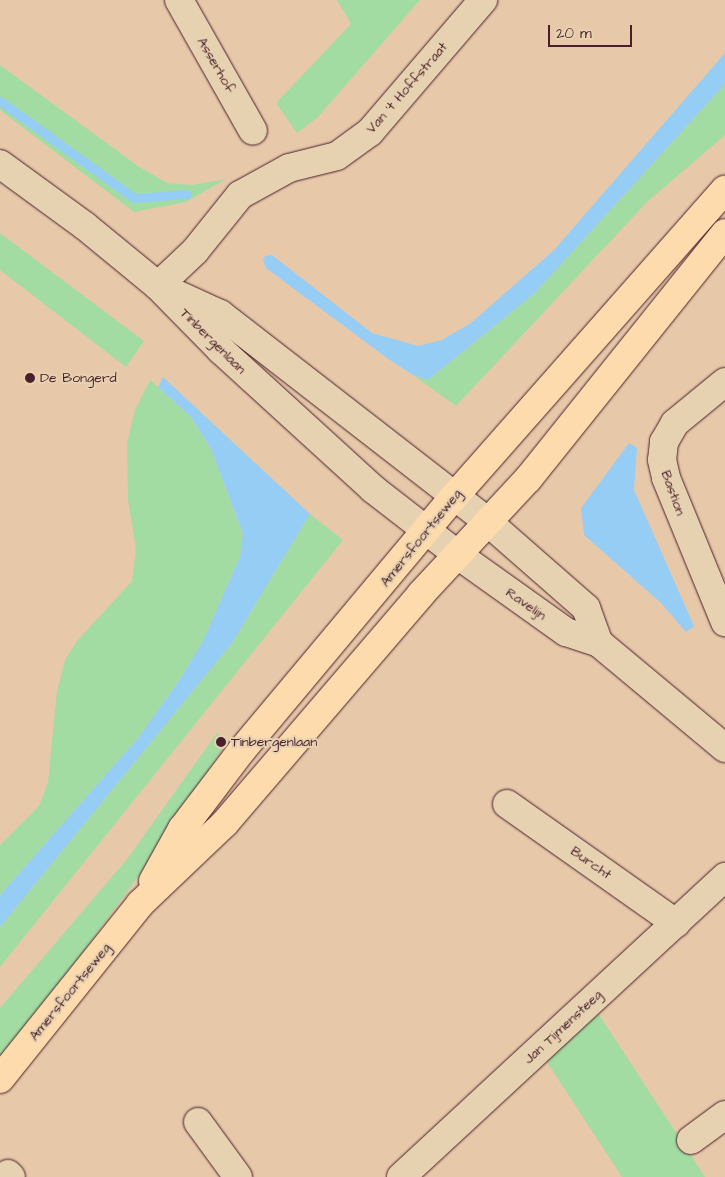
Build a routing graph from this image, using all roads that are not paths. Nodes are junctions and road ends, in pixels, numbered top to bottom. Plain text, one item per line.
1 (179, 0) edge
2 (483, 0) edge
3 (253, 131) dead end
4 (0, 164) edge
5 (725, 190) edge
6 (725, 233) edge
7 (158, 286) junction
8 (725, 382) edge
9 (453, 498) junction
10 (489, 523) junction
11 (428, 532) junction
12 (458, 555) junction
13 (725, 622) edge
14 (599, 643) junction
15 (721, 737) edge
16 (506, 804) dead end
17 (725, 877) edge
18 (140, 904) junction
19 (676, 923) junction
20 (0, 1079) edge
21 (725, 1115) edge
22 (198, 1122) dead end
23 (691, 1140) dead end
24 (238, 1177) edge
25 (401, 1177) edge

1 - 3 street, Asserhof
2 - 7 street, Van 't Hoffstraat
4 - 7 street, Tinbergenlaan
5 - 9 main road, Amersfoortseweg
6 - 10 main road, Amersfoortseweg
7 - 9 street, Tinbergenlaan
7 - 11 street, Tinbergenlaan
8 - 13 street, Bastion
9 - 10 street, Tinbergenlaan
9 - 11 main road, Amersfoortseweg
10 - 12 main road, Amersfoortseweg
10 - 14 street, Ravelijn
11 - 12 street, Tinbergenlaan
11 - 18 main road, Amersfoortseweg
12 - 14 street, Ravelijn
12 - 18 main road, Amersfoortseweg
14 - 15 street, Ravelijn
16 - 19 street, Burcht
17 - 19 street, Jan Tijmensteeg
18 - 20 main road, Amersfoortseweg
19 - 25 street, Jan Tijmensteeg
21 - 23 street
22 - 24 street

